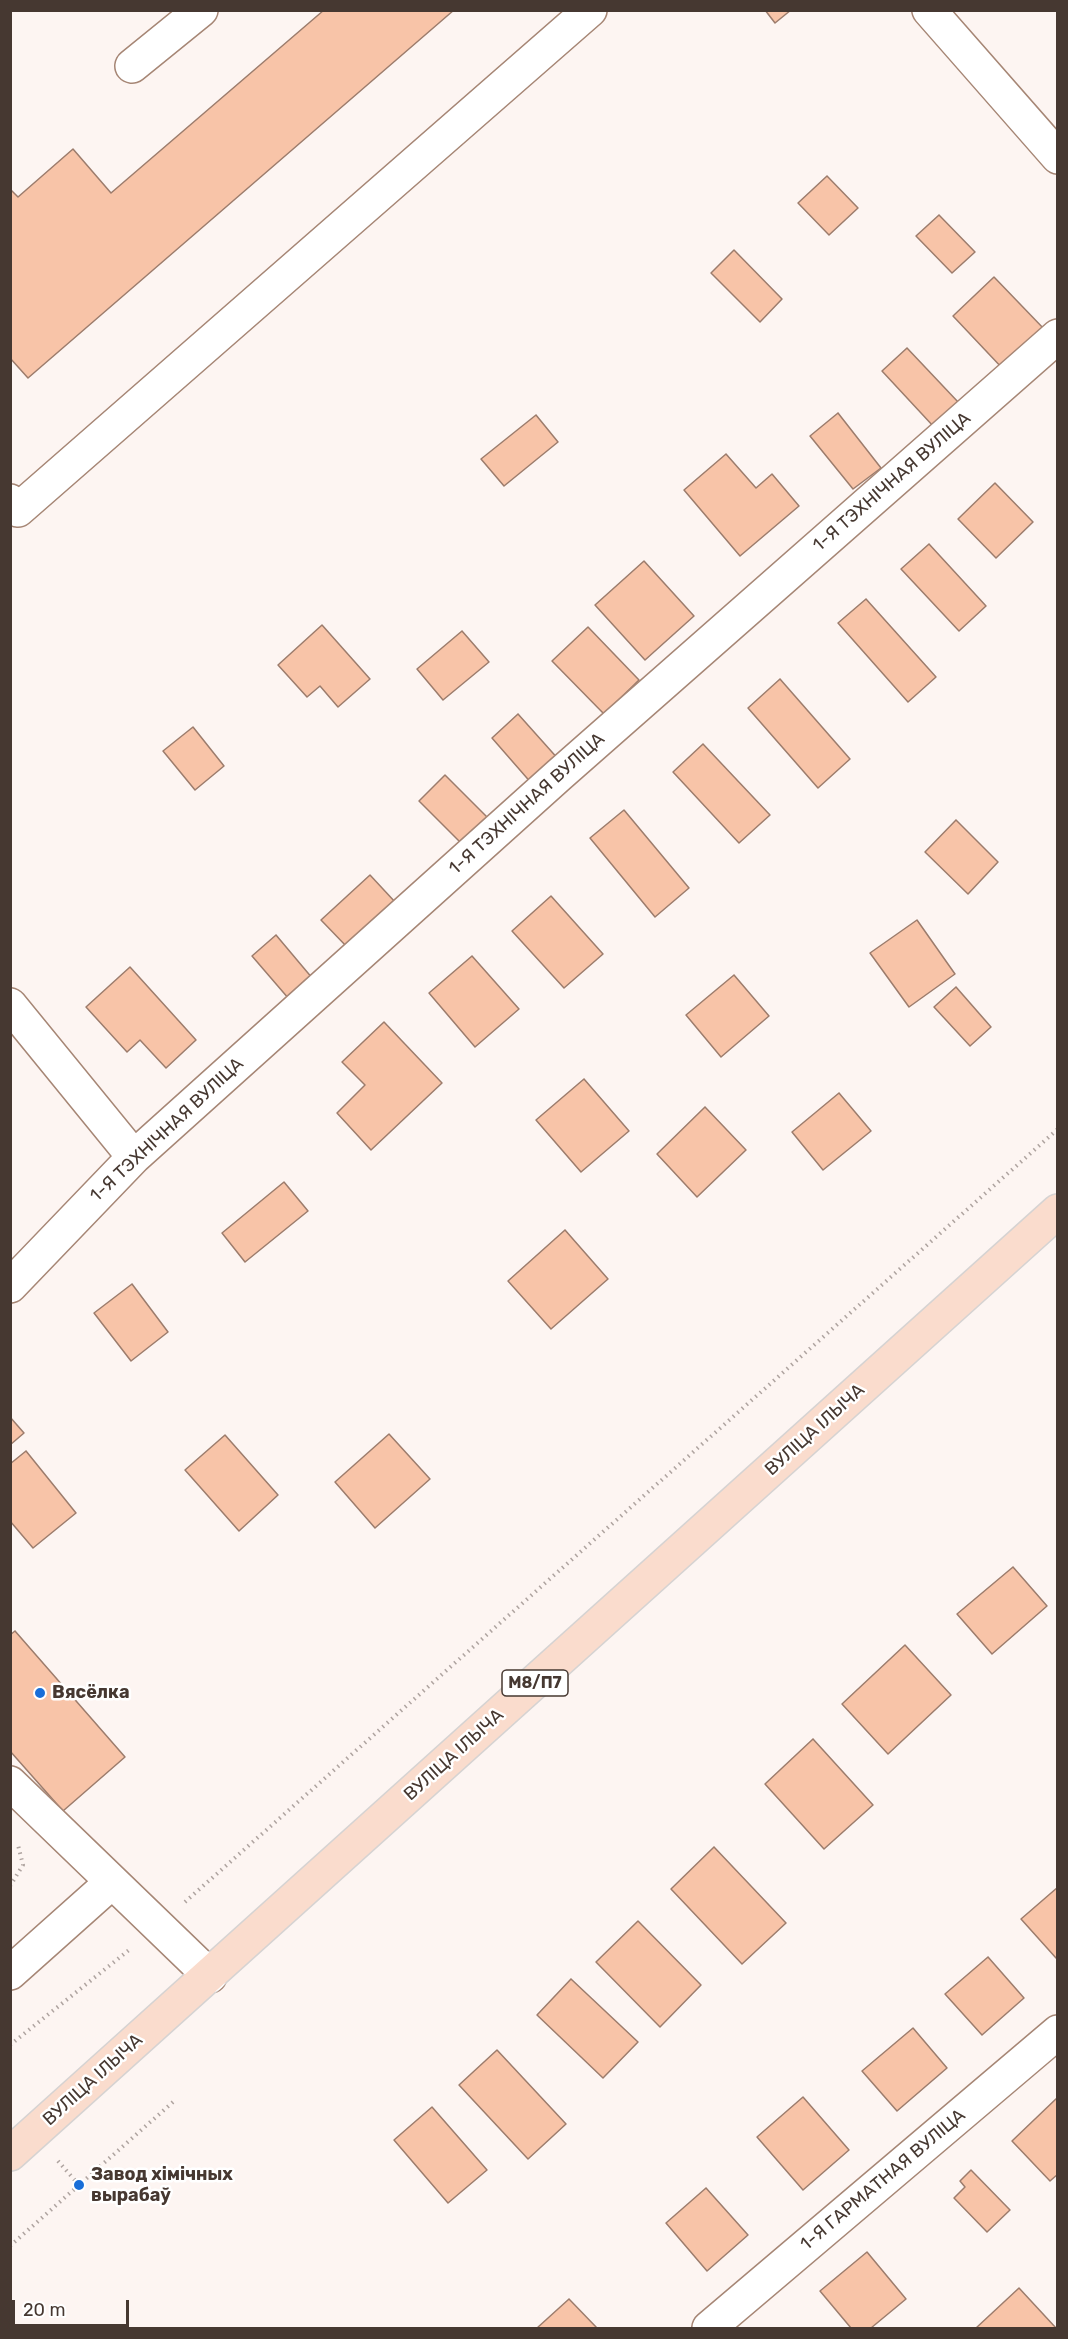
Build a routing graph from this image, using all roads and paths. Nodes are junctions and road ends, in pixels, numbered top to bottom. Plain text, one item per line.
1 (201, 10) edge
2 (590, 10) edge
3 (934, 12) edge
4 (132, 66) dead end
5 (1058, 157) edge
6 (1058, 336) edge
7 (10, 501) edge
8 (10, 1005) edge
9 (1058, 1129) edge
10 (134, 1157) junction
11 (1058, 1211) edge
12 (10, 1286) edge
13 (10, 1783) edge
14 (16, 1842) dead end
15 (112, 1882) junction
16 (10, 1886) edge
17 (158, 1926) junction
18 (10, 1973) edge
19 (210, 1976) junction
20 (1058, 2032) edge
21 (10, 2045) edge
22 (173, 2102) dead end
23 (10, 2154) edge
24 (10, 2246) edge
25 (710, 2328) edge

1 - 4 street
2 - 7 street
3 - 5 street
6 - 10 street, 1-Я ТЭХНІЧНАЯ ВУЛІЦА
8 - 10 street
9 - 17 path
10 - 12 street, 1-Я ТЭХНІЧНАЯ ВУЛІЦА
11 - 19 main road, ВУЛІЦА ІЛЬІЧА / М8/П7
13 - 15 street
14 - 16 path
15 - 17 street
15 - 18 street
17 - 19 street
17 - 21 path
19 - 23 main road, ВУЛІЦА ІЛЬІЧА / М8/П7
20 - 25 street, 1-Я ГАРМАТНАЯ ВУЛІЦА
22 - 24 path

